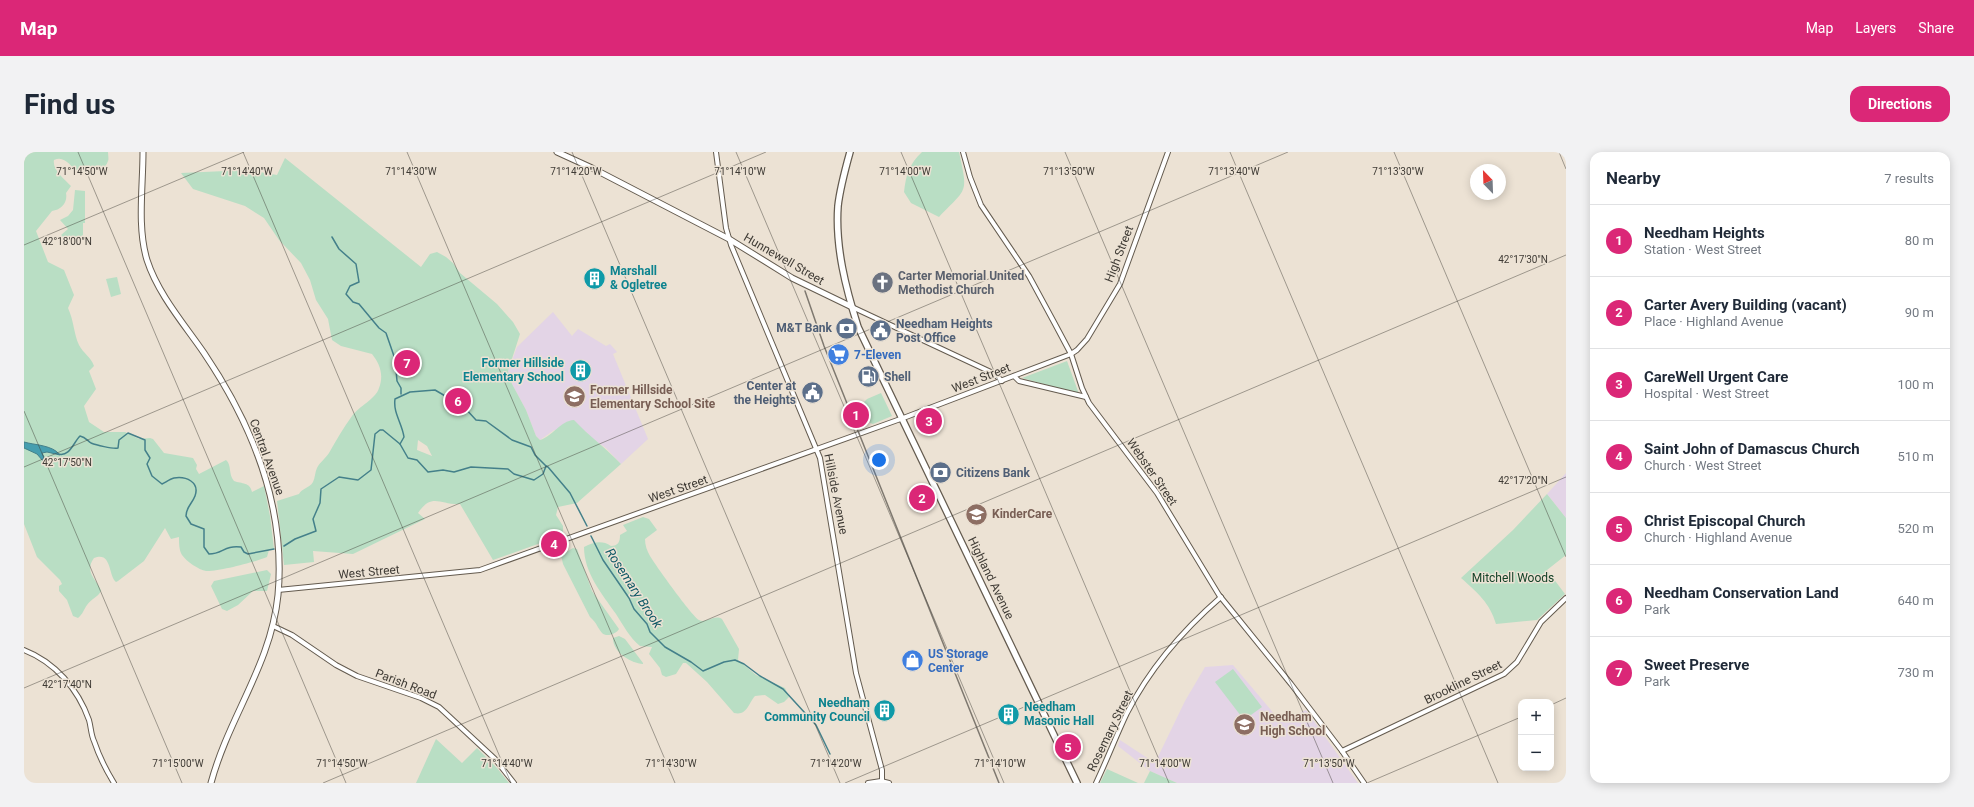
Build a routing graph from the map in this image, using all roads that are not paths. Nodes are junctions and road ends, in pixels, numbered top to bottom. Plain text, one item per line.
1 (143, 152) edge
2 (557, 152) edge
3 (716, 152) edge
4 (850, 152) edge
5 (963, 152) edge
6 (1168, 152) edge
7 (729, 239) junction
8 (852, 307) junction
9 (1071, 354) junction
10 (1014, 376) junction
11 (1002, 381) junction
12 (1086, 397) junction
13 (901, 419) junction
14 (817, 450) junction
15 (278, 590) junction
16 (1221, 597) junction
17 (1566, 598) edge
18 (273, 626) junction
19 (24, 650) edge
20 (1342, 751) junction
21 (882, 781) junction
22 (114, 783) edge
23 (211, 783) edge
24 (514, 783) edge
25 (868, 783) edge
26 (889, 783) edge
27 (1077, 783) edge
28 (1096, 783) edge
29 (1364, 783) edge

1 - 15 main road, Central Avenue
2 - 7 main road, Hunnewell Street
3 - 7 street, Hillside Avenue
4 - 8 main road, Highland Avenue
5 - 9 street, Webster Street
6 - 9 street, High Street
7 - 8 main road, Hunnewell Street
7 - 14 street, Hillside Avenue
8 - 11 street, Hunnewell Street
8 - 13 main road, Highland Avenue
9 - 10 street, West Street
9 - 12 street, Webster Street
10 - 11 street, West Street
10 - 12 street
11 - 13 street, West Street
12 - 16 street, Webster Street
13 - 14 street, West Street
13 - 27 main road, Highland Avenue
14 - 15 street, West Street
14 - 21 street, Hillside Avenue
15 - 18 main road, Central Avenue
16 - 20 street, Webster Street
16 - 28 street, Rosemary Street
17 - 20 street, Brookline Street
18 - 23 main road, Central Avenue
18 - 24 street, Parish Road
19 - 22 street
20 - 29 street, Webster Street
21 - 25 street
21 - 26 street

